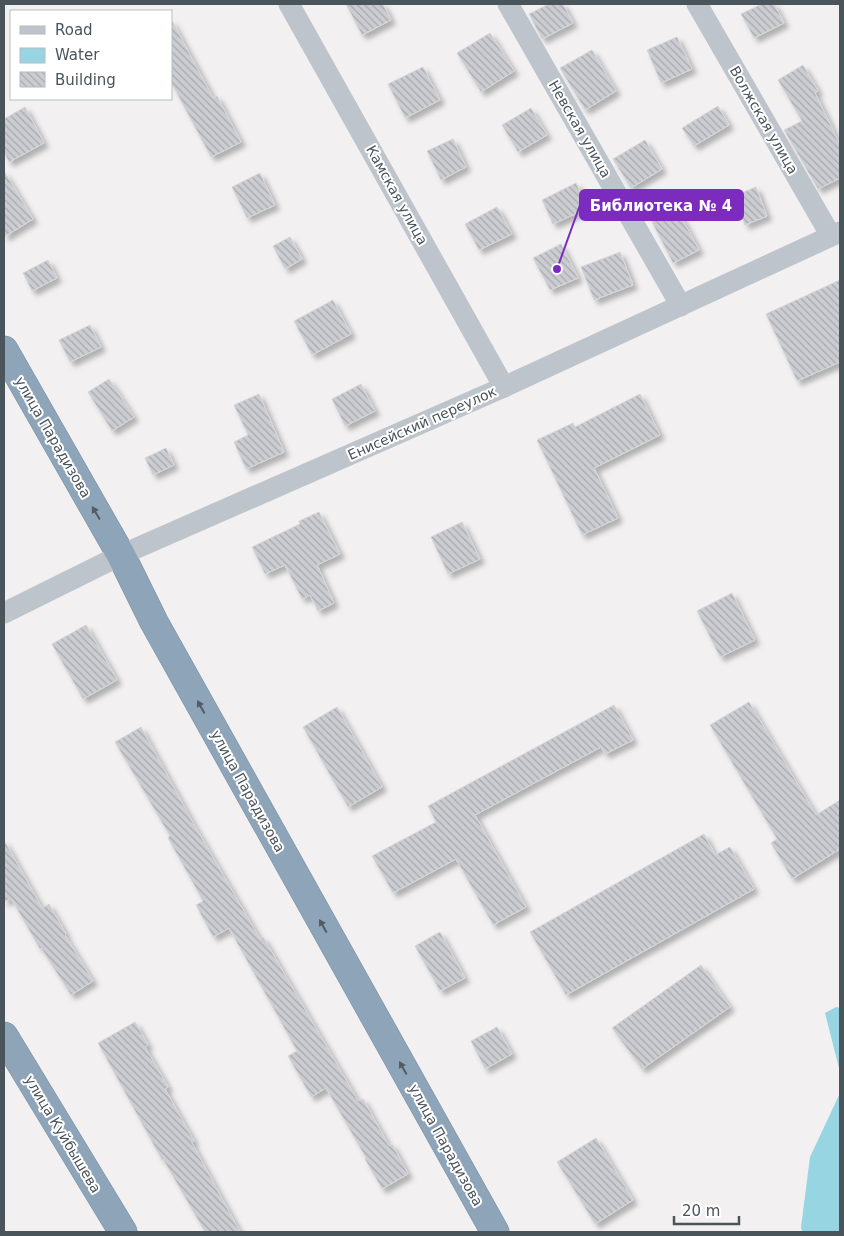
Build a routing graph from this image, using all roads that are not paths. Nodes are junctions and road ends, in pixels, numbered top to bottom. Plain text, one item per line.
1 (289, 4) edge
2 (508, 4) edge
3 (697, 4) edge
4 (835, 234) edge
5 (681, 306) junction
6 (4, 350) edge
7 (504, 387) junction
8 (121, 555) junction
9 (4, 613) edge
10 (4, 1036) edge
11 (123, 1232) edge
12 (495, 1232) edge

1 - 7 street, Камская улица
2 - 5 street, Невская улица
3 - 4 street, Волжская улица
4 - 5 street, Енисейский переулок
5 - 7 street, Енисейский переулок
8 -> 6 highway, улица Парадизова
7 - 8 street, Енисейский переулок
8 - 9 street, Енисейский переулок
12 -> 8 highway, улица Парадизова
10 - 11 highway, улица Куйбышева

